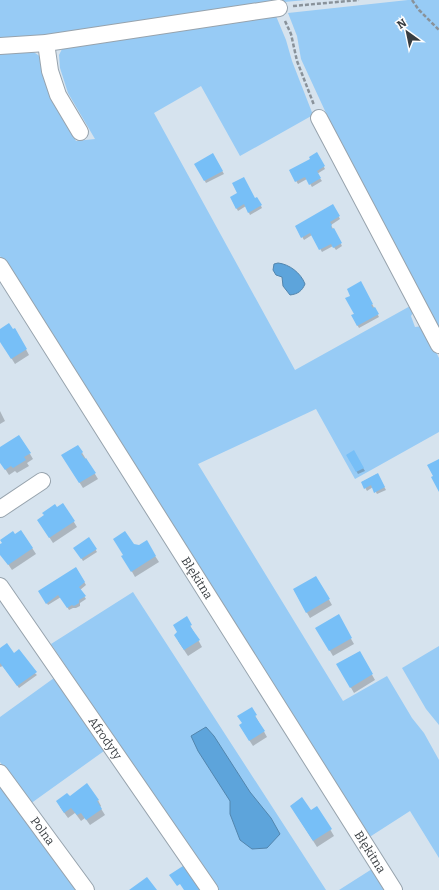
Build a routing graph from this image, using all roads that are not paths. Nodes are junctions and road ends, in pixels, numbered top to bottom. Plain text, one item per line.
1 (279, 8) road end
2 (46, 43) junction
3 (0, 46) edge
4 (319, 118) road end
5 (80, 132) dead end
6 (0, 266) edge
7 (439, 344) edge
8 (42, 481) dead end
9 (0, 509) edge
10 (0, 586) edge
11 (0, 773) edge
12 (86, 890) edge
13 (210, 890) edge
14 (394, 890) edge

1 - 2 street
2 - 3 street
2 - 5 street
4 - 7 street
6 - 14 street, Błękitna
8 - 9 street
10 - 13 street, Afrodyty
11 - 12 street, Polna

